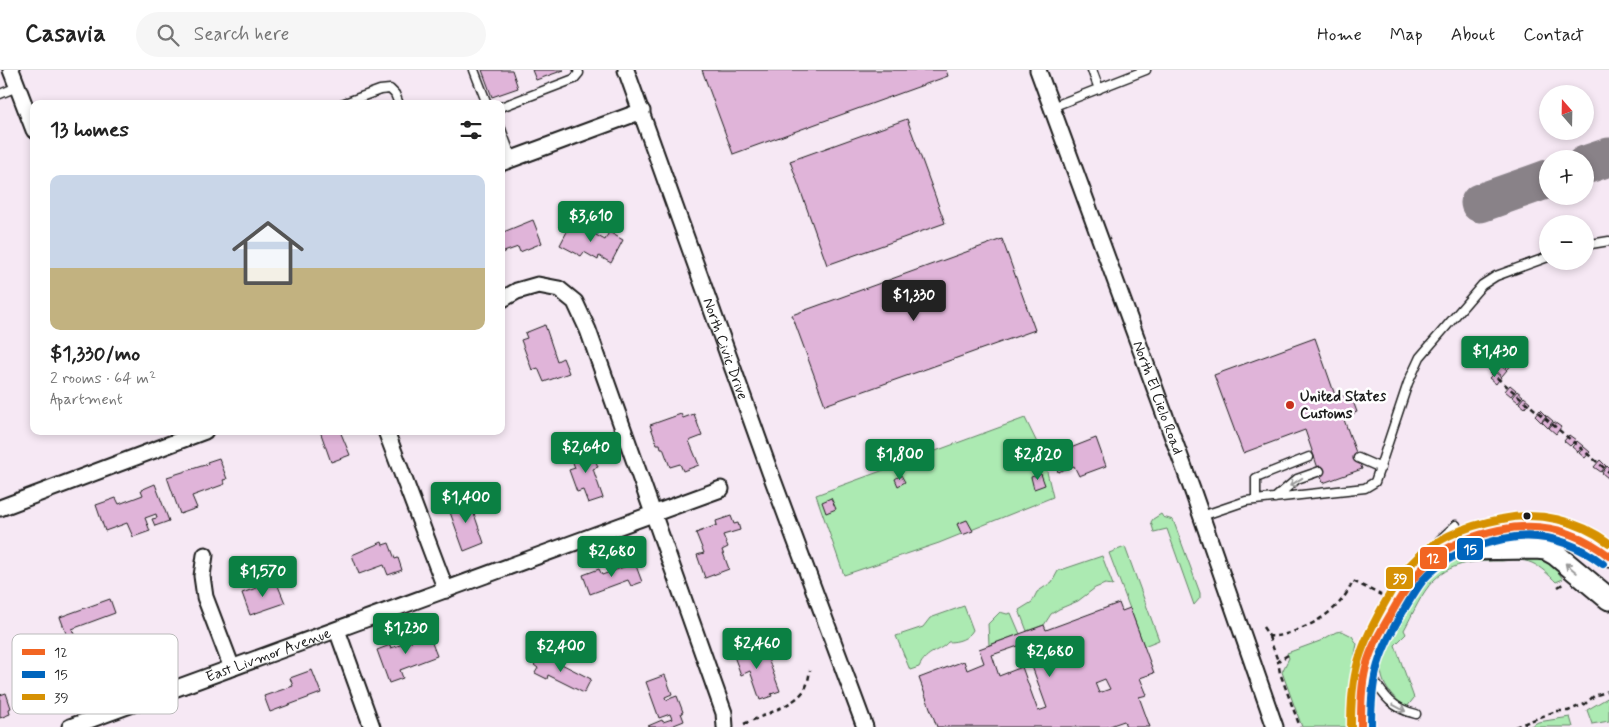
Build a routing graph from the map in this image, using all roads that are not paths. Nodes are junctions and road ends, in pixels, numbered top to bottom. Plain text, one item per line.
1 (11, 70) edge
2 (474, 70) edge
3 (578, 70) edge
4 (626, 70) edge
5 (1038, 70) edge
6 (1092, 70) edge
7 (1146, 70) edge
8 (1132, 73) edge
9 (18, 87) junction
10 (1099, 89) junction
11 (0, 94) edge
12 (353, 100) edge
13 (397, 100) edge
14 (485, 100) edge
15 (505, 105) edge
16 (1052, 107) junction
17 (642, 112) junction
18 (30, 119) edge
19 (507, 161) edge
20 (1609, 241) edge
21 (1594, 243) edge
22 (1539, 260) edge
23 (505, 298) edge
24 (194, 435) edge
25 (388, 435) edge
26 (1309, 458) dead end
27 (1358, 458) dead end
28 (1381, 468) junction
29 (1320, 471) dead end
30 (721, 489) dead end
31 (1275, 498) junction
32 (1256, 500) junction
33 (0, 508) edge
34 (653, 514) junction
35 (1202, 516) junction
36 (1456, 525) dead end
37 (1447, 549) junction
38 (205, 555) dead end
39 (1609, 556) edge
40 (1408, 586) junction
41 (446, 590) junction
42 (1609, 599) edge
43 (337, 630) junction
44 (1366, 667) junction
45 (232, 668) junction
46 (178, 688) edge
47 (1361, 701) junction
48 (106, 714) edge
49 (1416, 714) dead end
50 (70, 727) edge
51 (372, 727) edge
52 (725, 727) edge
53 (865, 727) edge
54 (1276, 727) edge
55 (1360, 727) edge
56 (1370, 727) edge

1 - 9 street
2 - 14 lane
3 - 15 lane
4 - 17 street, North Civic Drive
5 - 16 street, North El Cielo Road
6 - 10 lane
7 - 8 lane
8 - 10 lane
9 - 11 lane
9 - 18 street
10 - 16 lane
12 - 13 lane
16 - 35 street, North El Cielo Road
17 - 19 street
17 - 53 street, North Civic Drive
20 - 21 lane
22 - 28 lane
23 - 34 street
24 - 33 street
25 - 41 street
26 - 32 lane
27 - 28 lane
28 - 31 lane
29 -> 31 lane
30 - 34 street, East Livmor Avenue
31 - 32 lane
32 - 35 lane
34 - 41 street, East Livmor Avenue
34 - 52 street
35 - 54 street, North El Cielo Road
36 - 40 lane
37 - 39 street
37 - 40 street
42 -> 37 street
38 - 45 street
40 - 44 street
41 - 43 street, East Livmor Avenue
43 - 45 street, East Livmor Avenue
43 - 51 street
44 - 47 street
44 -> 49 lane
45 - 46 street, East Livmor Avenue
47 - 55 street
47 - 56 street
48 - 50 street, East Livmor Avenue

